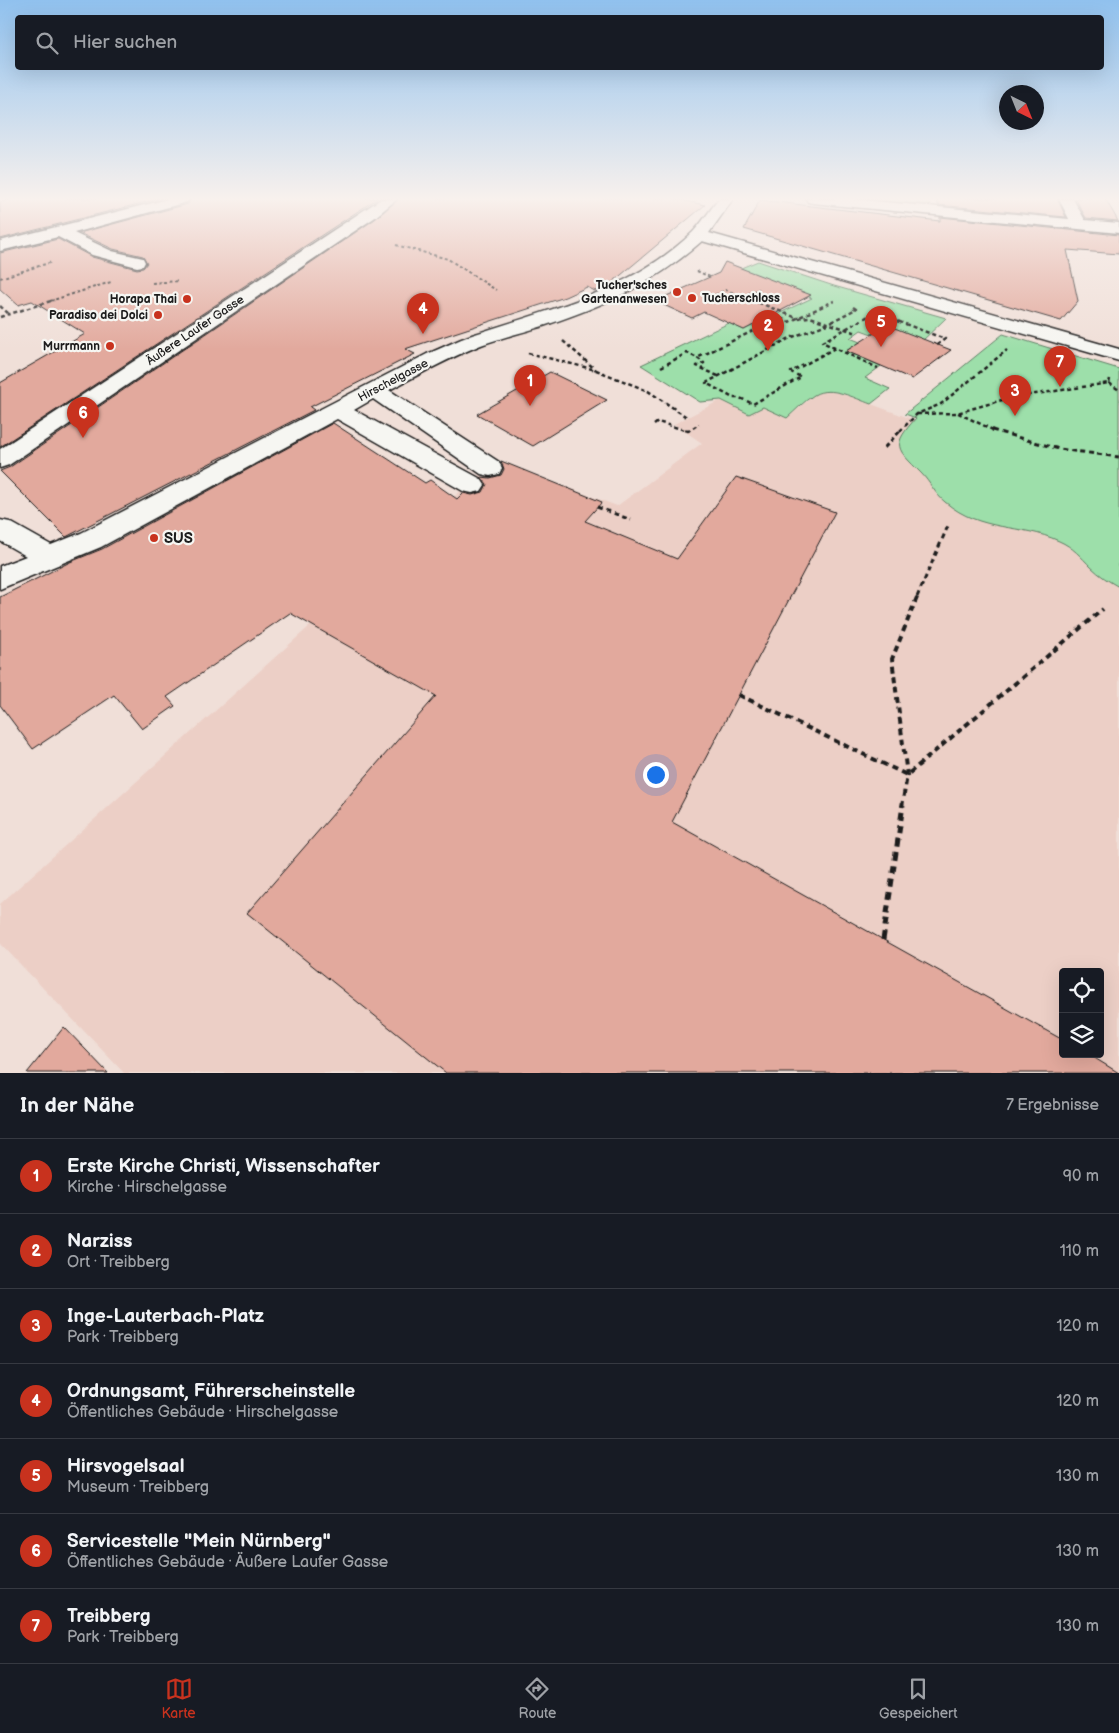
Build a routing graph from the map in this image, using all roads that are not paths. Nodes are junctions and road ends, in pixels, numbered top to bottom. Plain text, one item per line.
1 (90, 249) edge
2 (318, 249) edge
3 (682, 249) edge
4 (749, 249) edge
5 (137, 262) dead end
6 (1119, 355) edge
7 (374, 390) junction
8 (337, 410) junction
9 (0, 460) edge
10 (490, 468) dead end
11 (472, 485) dead end
12 (0, 529) edge
13 (49, 558) junction
14 (0, 578) edge

1 - 5 street
2 - 9 street, Äußere Laufer Gasse
3 - 7 street, Hirschelgasse
4 - 6 street
7 - 8 street, Hirschelgasse
7 - 10 street
8 - 11 street
8 - 13 street, Hirschelgasse
12 - 13 street
13 - 14 street, Hirschelgasse

